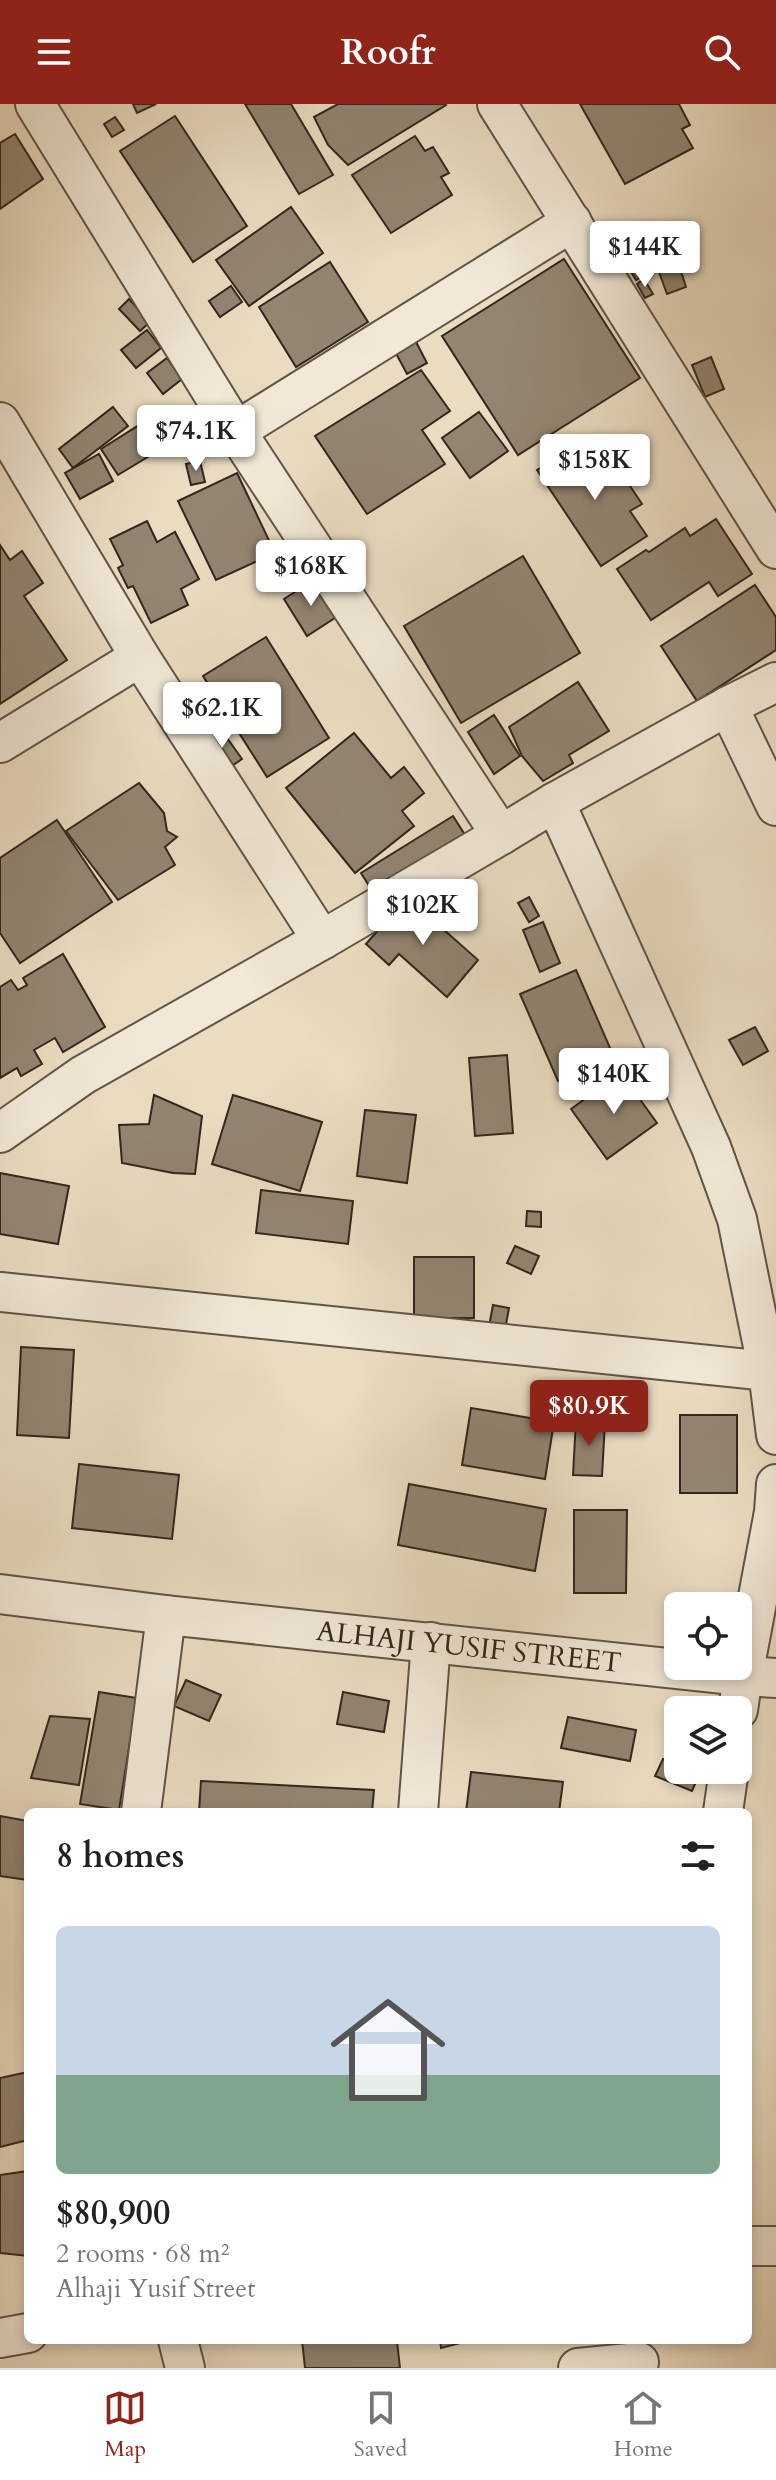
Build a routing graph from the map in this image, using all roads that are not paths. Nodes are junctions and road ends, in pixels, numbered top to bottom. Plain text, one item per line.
1 (35, 104) edge
2 (497, 104) edge
3 (572, 222) junction
4 (0, 422) edge
5 (236, 431) junction
6 (776, 549) edge
7 (140, 657) junction
8 (776, 682) edge
9 (728, 706) junction
10 (0, 743) edge
11 (555, 802) junction
12 (776, 806) edge
13 (501, 835) junction
14 (322, 940) junction
15 (0, 1133) edge
16 (0, 1292) edge
17 (768, 1371) junction
18 (776, 1435) edge
19 (776, 1484) edge
20 (0, 1594) edge
21 (166, 1615) junction
22 (431, 1642) junction
23 (752, 1688) edge
24 (727, 1784) edge
25 (142, 1808) edge
26 (418, 1808) edge
27 (724, 1808) edge
28 (752, 2246) edge
29 (776, 2246) edge
30 (24, 2334) edge
31 (0, 2338) edge
32 (179, 2344) edge
33 (640, 2357) edge
34 (185, 2368) edge
35 (578, 2368) edge

1 - 5 street
2 - 3 street
3 - 5 street
3 - 6 street
4 - 7 street
5 - 13 street
7 - 10 street
7 - 14 street
8 - 9 street
9 - 11 street
9 - 12 street
11 - 13 street
11 - 17 street
13 - 14 street
14 - 15 street
16 - 17 street
17 - 18 street
19 - 23 street, ALHAJI YUSIF STREET
20 - 21 street, ALHAJI YUSIF STREET
21 - 22 street, ALHAJI YUSIF STREET
21 - 25 street
22 - 23 street, ALHAJI YUSIF STREET
22 - 26 street
24 - 27 street
28 - 29 street
30 - 31 street
32 - 34 street
33 - 35 street

